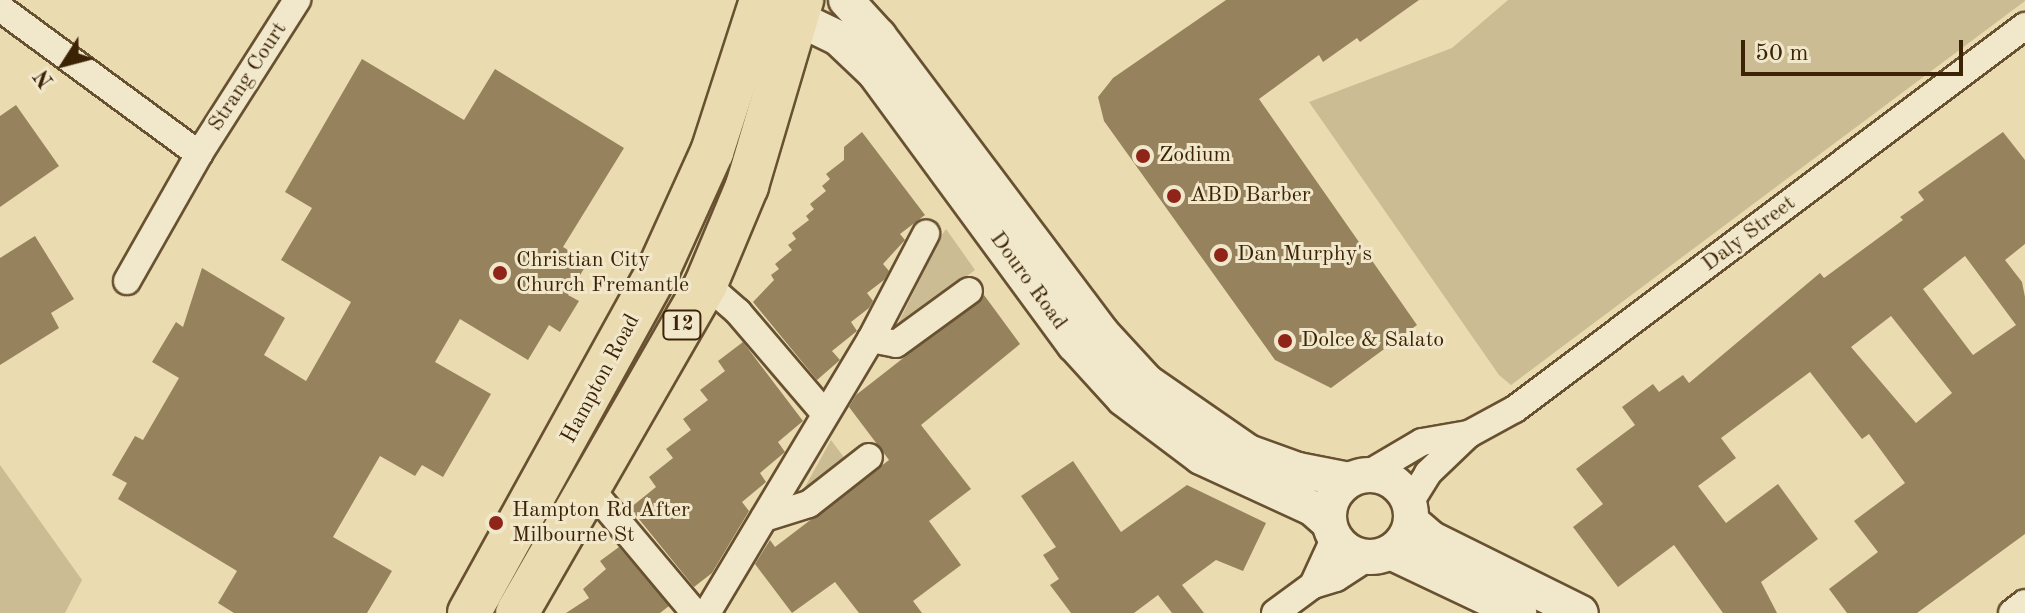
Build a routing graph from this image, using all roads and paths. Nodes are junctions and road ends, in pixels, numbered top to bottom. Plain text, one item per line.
1 (297, 0) edge
2 (846, 0) edge
3 (780, 4) edge
4 (0, 8) edge
5 (2025, 26) edge
6 (199, 154) junction
7 (926, 234) dead end
8 (127, 281) dead end
9 (706, 284) junction
10 (969, 291) dead end
11 (871, 339) junction
12 (825, 414) junction
13 (1469, 434) junction
14 (869, 457) dead end
15 (1358, 478) junction
16 (590, 488) junction
17 (1410, 512) junction
18 (764, 518) junction
19 (1332, 530) junction
20 (1379, 555) junction
21 (1313, 585) junction
22 (2025, 603) edge
23 (469, 613) edge
24 (517, 613) edge
25 (695, 613) edge
26 (707, 613) edge
27 (1275, 613) edge
28 (1519, 613) edge
29 (1581, 613) edge
30 (2012, 613) edge

1 - 6 street, Strang Court
2 - 15 street, Douro Road
3 - 9 main road, Hampton Road / 12
3 - 19 street, Douro Road
3 - 23 main road, Hampton Road / 12
4 - 6 street, Strang Court
5 - 13 street, Daly Street
6 - 8 street, Strang Court
7 - 11 street
9 - 12 street
9 - 16 main road, Hampton Road / 12
10 - 11 street
11 - 12 street
12 - 18 street
13 - 15 street, Daly Street
13 - 17 street, Daly Street
14 - 18 street
15 - 17 street
15 - 19 street
16 - 24 main road, Hampton Road / 12
16 - 25 street
17 - 20 street
17 - 29 street
18 - 26 street
19 - 20 street
19 - 21 street
20 - 21 street
20 - 28 street
21 - 27 street
22 - 30 street

